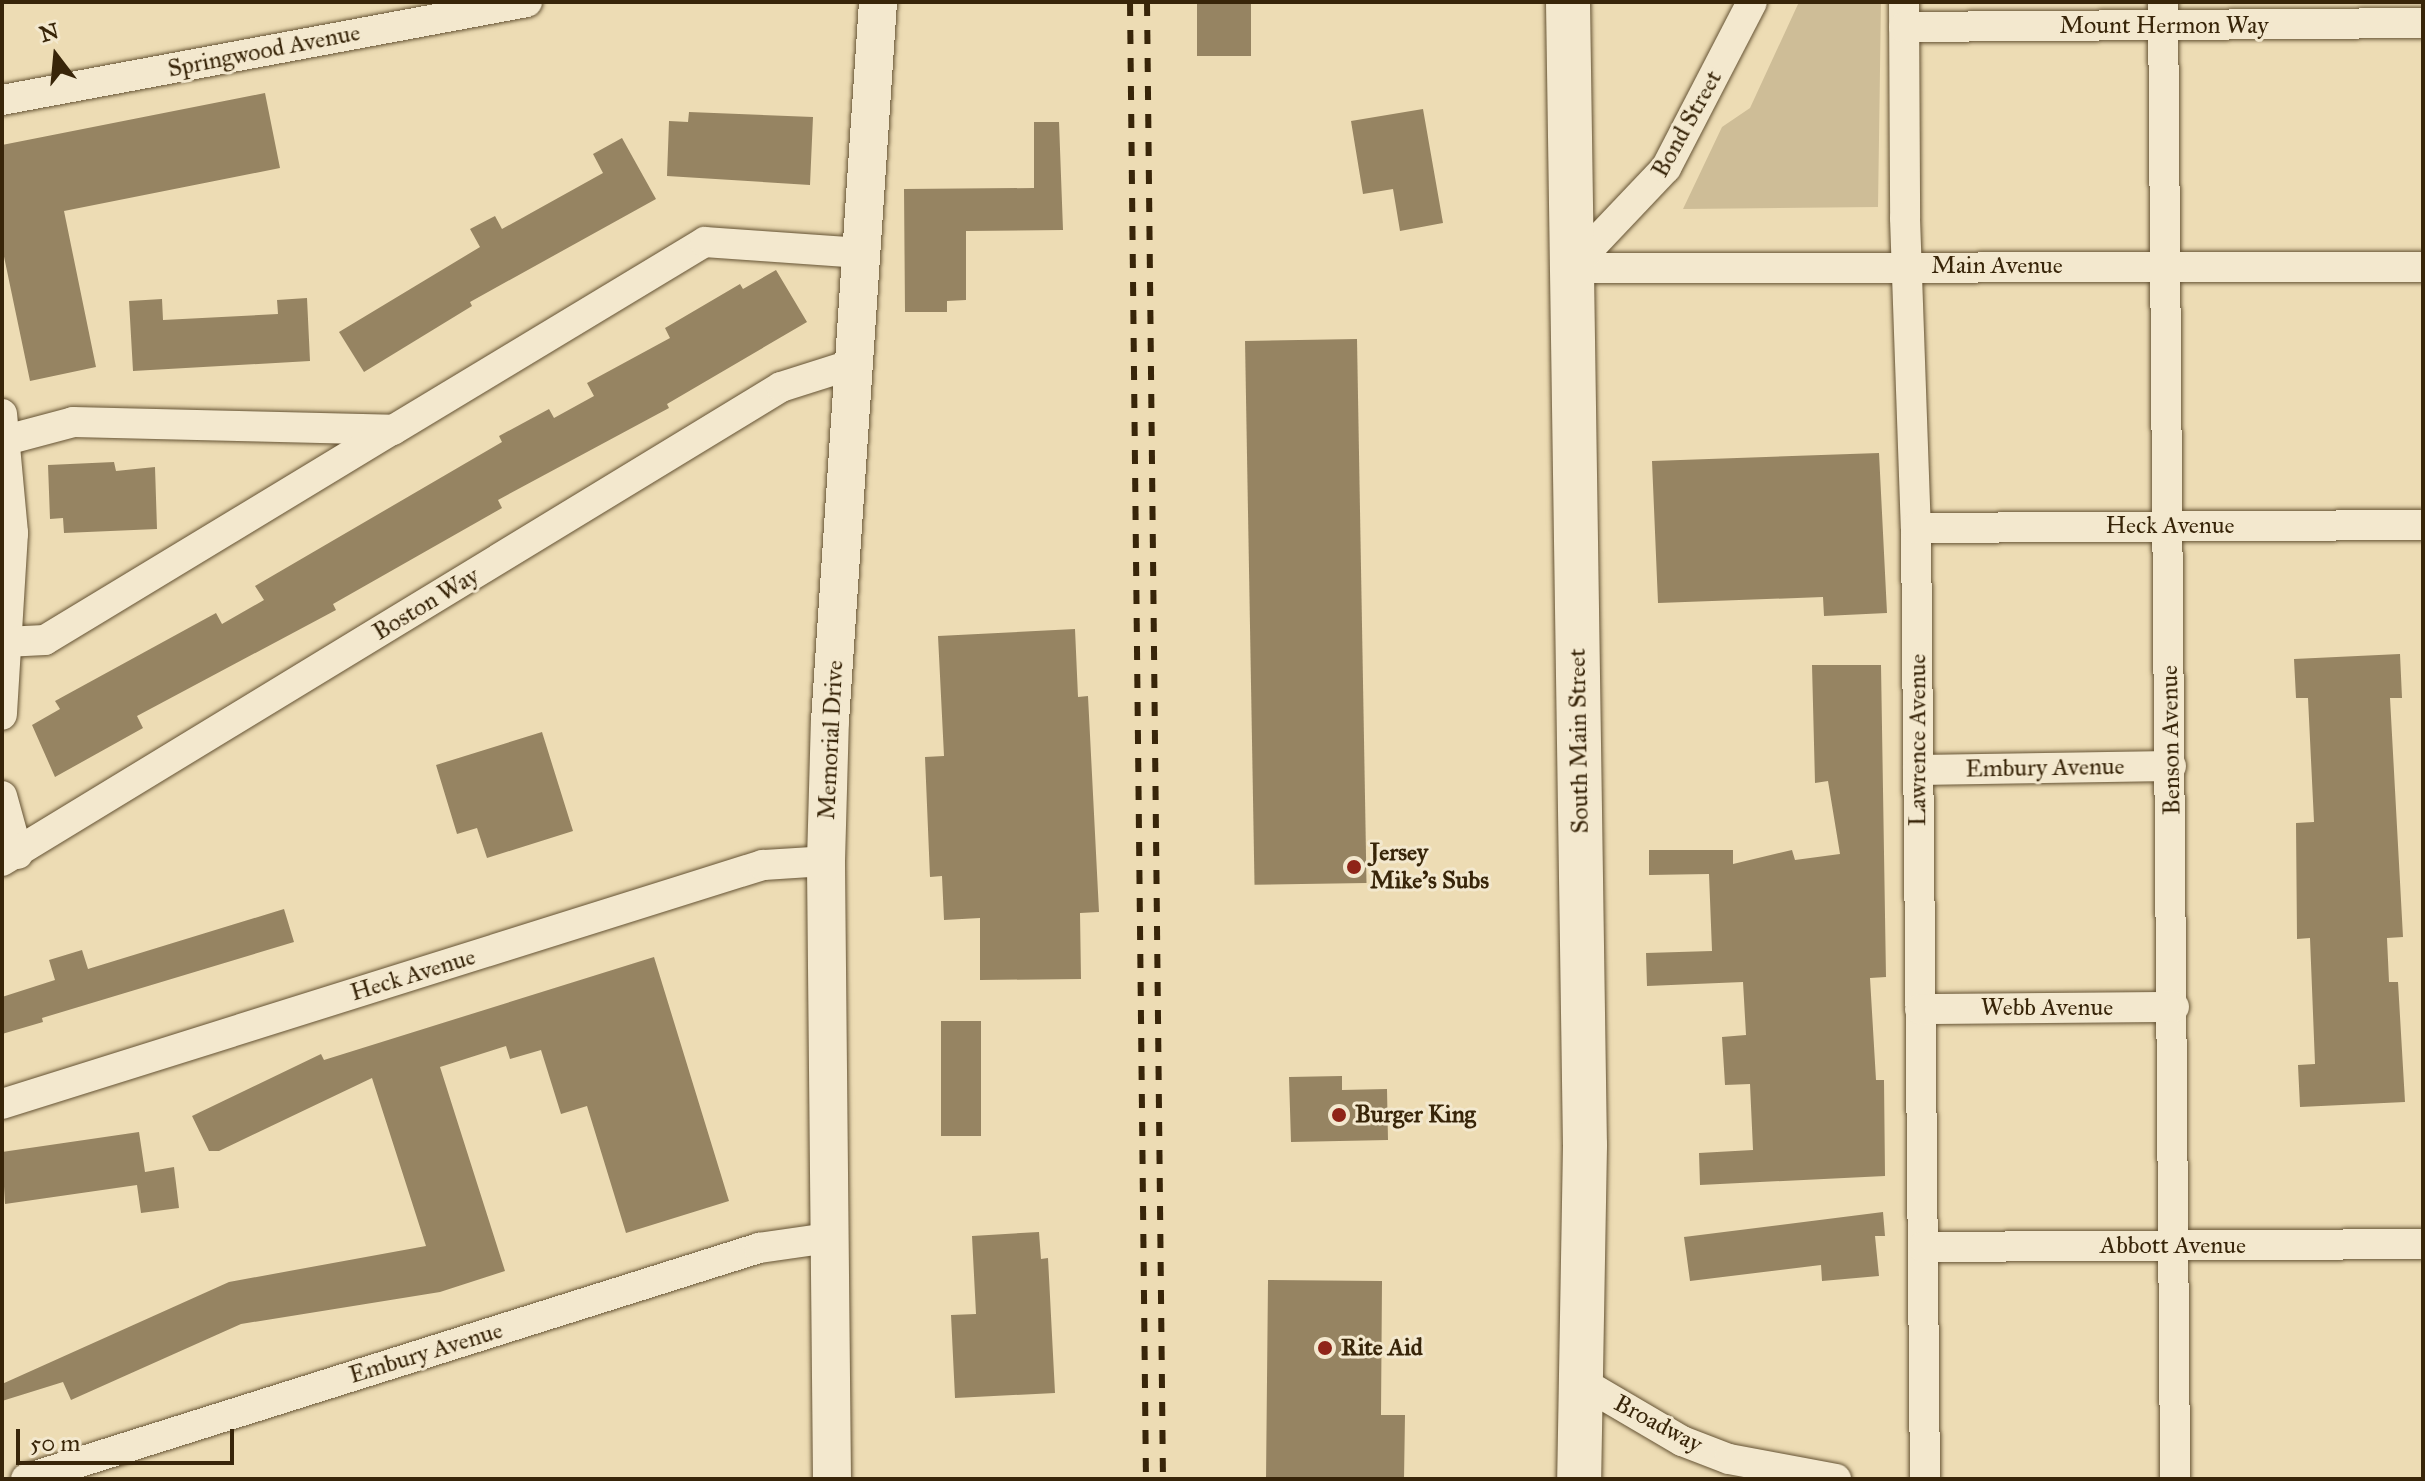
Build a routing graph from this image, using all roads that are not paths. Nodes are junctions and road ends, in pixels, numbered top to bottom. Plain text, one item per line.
1 (527, 2) edge
2 (878, 2) edge
3 (1568, 2) edge
4 (1752, 2) edge
5 (1904, 14) edge
6 (2163, 14) edge
7 (2423, 23) edge
8 (2, 100) edge
9 (861, 253) junction
10 (2166, 265) junction
11 (1907, 266) junction
12 (2423, 267) edge
13 (1571, 268) junction
14 (856, 363) junction
15 (4, 427) edge
16 (393, 430) junction
17 (2168, 525) junction
18 (2423, 525) edge
19 (1916, 528) junction
20 (5, 642) junction
21 (2, 715) edge
22 (2171, 766) junction
23 (1918, 770) junction
24 (2, 796) edge
25 (10, 858) edge
26 (826, 861) junction
27 (2174, 1007) junction
28 (1920, 1009) junction
29 (2, 1104) edge
30 (828, 1238) junction
31 (2423, 1244) edge
32 (1923, 1247) junction
33 (2175, 1247) junction
34 (1578, 1400) junction
35 (26, 1479) edge
36 (832, 1479) edge
37 (1563, 1479) edge
38 (1579, 1479) edge
39 (1836, 1479) edge
40 (1925, 1479) edge
41 (2175, 1479) edge

1 - 8 street, Springwood Avenue
2 - 9 street, Memorial Drive
3 - 13 main road, South Main Street
4 - 13 street, Bond Street
5 - 6 street, Mount Hermon Way
5 - 11 street, Lawrence Avenue
6 - 7 street, Mount Hermon Way
6 - 10 street, Benson Avenue
9 - 14 street, Memorial Drive
9 - 16 street
10 - 11 street, Main Avenue
10 - 12 street, Main Avenue
10 - 17 street, Benson Avenue
11 - 13 street, Main Avenue
11 - 19 street, Lawrence Avenue
13 - 34 main road, South Main Street
14 - 25 street, Boston Way
14 - 26 street, Memorial Drive
15 - 16 street
15 - 20 street
16 - 20 street
17 - 18 street, Heck Avenue
17 - 19 street, Heck Avenue
17 - 22 street, Benson Avenue
19 - 23 street, Lawrence Avenue
20 - 21 street
22 - 23 street, Embury Avenue
22 - 27 street, Benson Avenue
23 - 28 street, Lawrence Avenue
24 - 25 street
26 - 29 street, Heck Avenue
26 - 30 street, Memorial Drive
27 - 28 street, Webb Avenue
27 - 33 street, Benson Avenue
28 - 32 street, Lawrence Avenue
30 - 35 street, Embury Avenue
30 - 36 street, Memorial Drive
31 - 33 street, Abbott Avenue
32 - 33 street, Abbott Avenue
32 - 40 street, Lawrence Avenue
33 - 41 street, Benson Avenue
34 - 37 main road
34 - 38 main road, South Main Street
34 - 39 street, Broadway

